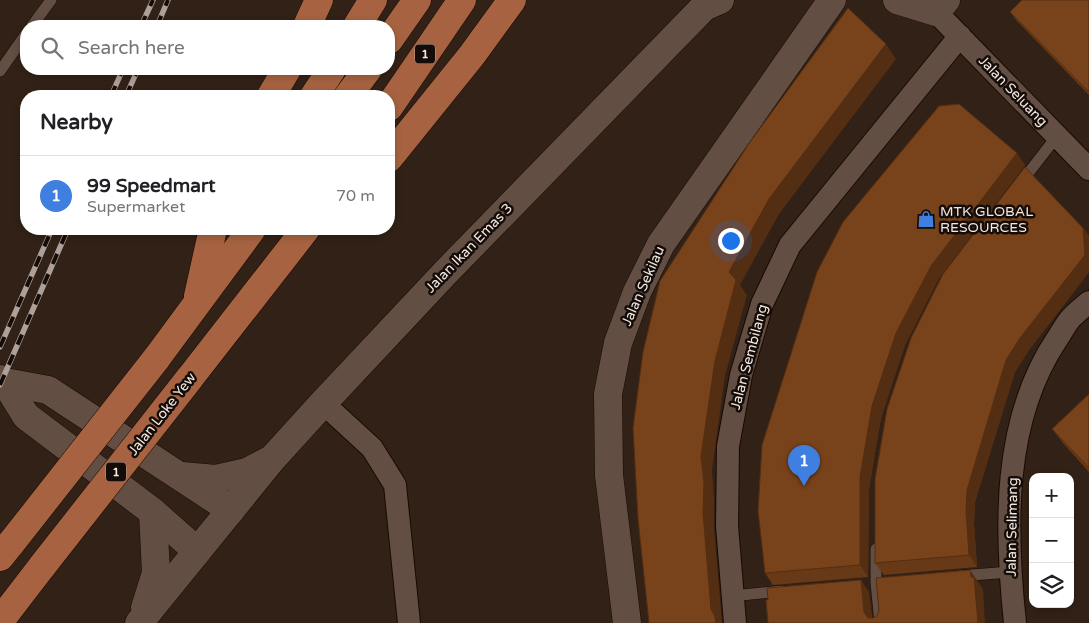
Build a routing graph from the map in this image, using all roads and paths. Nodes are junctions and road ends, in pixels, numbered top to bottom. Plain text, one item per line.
1 (51, 0) edge
2 (319, 0) edge
3 (373, 0) edge
4 (418, 0) edge
5 (462, 0) edge
6 (512, 0) edge
7 (720, 0) edge
8 (832, 0) edge
9 (898, 0) edge
10 (941, 6) edge
11 (36, 20) edge
12 (311, 20) edge
13 (361, 20) edge
14 (395, 32) edge
15 (960, 36) junction
16 (20, 43) edge
17 (0, 71) edge
18 (283, 75) edge
19 (328, 75) edge
20 (364, 75) edge
21 (275, 90) edge
22 (318, 90) edge
23 (352, 90) edge
24 (395, 99) edge
25 (1057, 136) junction
26 (395, 151) edge
27 (1089, 169) edge
28 (1016, 190) edge
29 (212, 235) edge
30 (232, 235) edge
31 (248, 235) edge
32 (301, 235) edge
33 (1089, 302) edge
34 (196, 307) junction
35 (2, 380) edge
36 (323, 403) junction
37 (273, 458) junction
38 (180, 476) junction
39 (231, 510) junction
40 (153, 512) junction
41 (876, 536) edge
42 (6, 549) edge
43 (198, 551) junction
44 (1010, 572) junction
45 (943, 578) edge
46 (790, 591) edge
47 (732, 596) junction
48 (0, 621) edge
49 (140, 622) edge
50 (409, 623) edge
51 (627, 623) edge
52 (735, 623) edge
53 (880, 623) edge
54 (1016, 623) edge

1 - 11 lane
2 - 12 highway
3 - 13 highway
4 - 14 highway
5 - 24 highway, 1
6 - 26 highway
7 - 36 street, Jalan Ikan Emas 3
8 - 51 street, Jalan Sekilau
9 - 10 street
10 - 15 street, Jalan Seluang
15 - 25 street, Jalan Seluang
15 - 47 street, Jalan Sembilang
16 - 17 lane
18 - 21 highway
19 - 22 highway
20 - 23 highway
25 - 27 street, Jalan Seluang
25 - 28 lane
29 - 34 highway
30 - 34 highway
31 - 34 highway
32 - 48 highway, Jalan Loke Yew / 1, bridge
33 - 44 street, Jalan Selimang
34 - 42 highway, bridge
35 - 38 street
35 - 40 street
36 - 37 street, Jalan Ikan Emas 3
36 - 50 street
37 - 38 street
37 - 39 street, Jalan Ikan Emas 3
38 - 39 street
39 - 43 street, Jalan Ikan Emas 3
40 - 43 street
40 - 49 street
41 - 53 lane
43 - 49 street, Jalan Ikan Emas 3
44 - 45 lane
44 - 54 street, Jalan Selimang
46 - 47 lane
47 - 52 street, Jalan Sembilang

